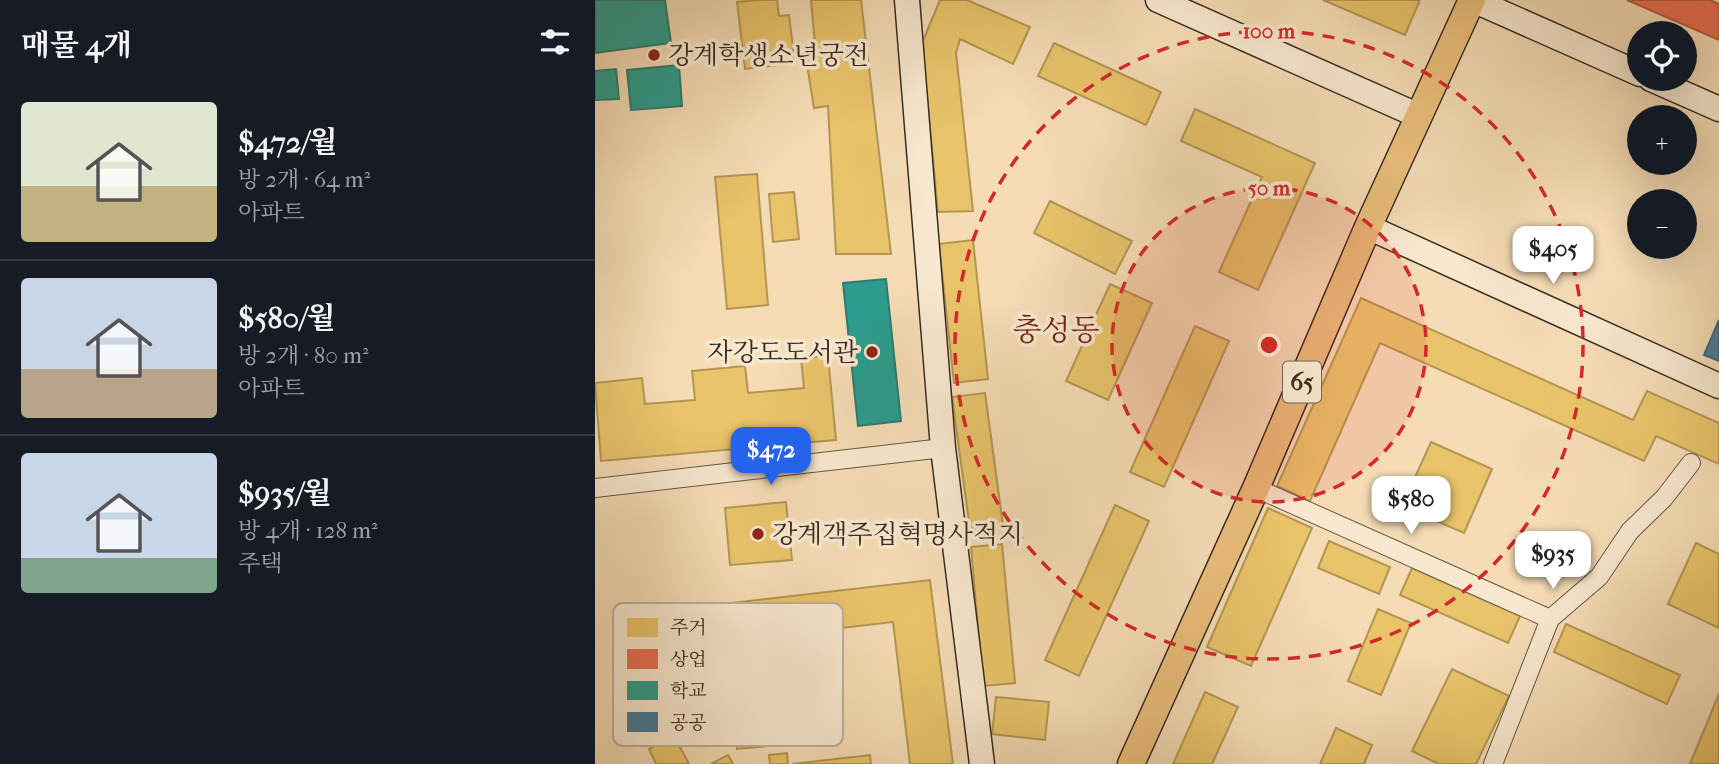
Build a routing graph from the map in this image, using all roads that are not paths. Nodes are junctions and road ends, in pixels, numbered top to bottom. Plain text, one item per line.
1 (907, 0) edge
2 (1158, 0) edge
3 (1473, 0) edge
4 (1627, 68) edge
5 (1678, 91) edge
6 (1719, 109) edge
7 (1419, 116) junction
8 (1368, 227) junction
9 (1719, 386) edge
10 (943, 448) junction
11 (1691, 463) dead end
12 (595, 488) edge
13 (1256, 488) junction
14 (1550, 619) junction
15 (982, 764) edge
16 (1131, 764) edge
17 (1493, 764) edge

1 - 10 street
2 - 7 street
3 - 4 street
3 - 7 main road, 65
5 - 6 street
7 - 8 main road, 65
8 - 9 street
8 - 13 main road, 65
10 - 12 street
10 - 15 street
11 - 14 street
13 - 14 street
13 - 16 main road, 65
14 - 17 street

